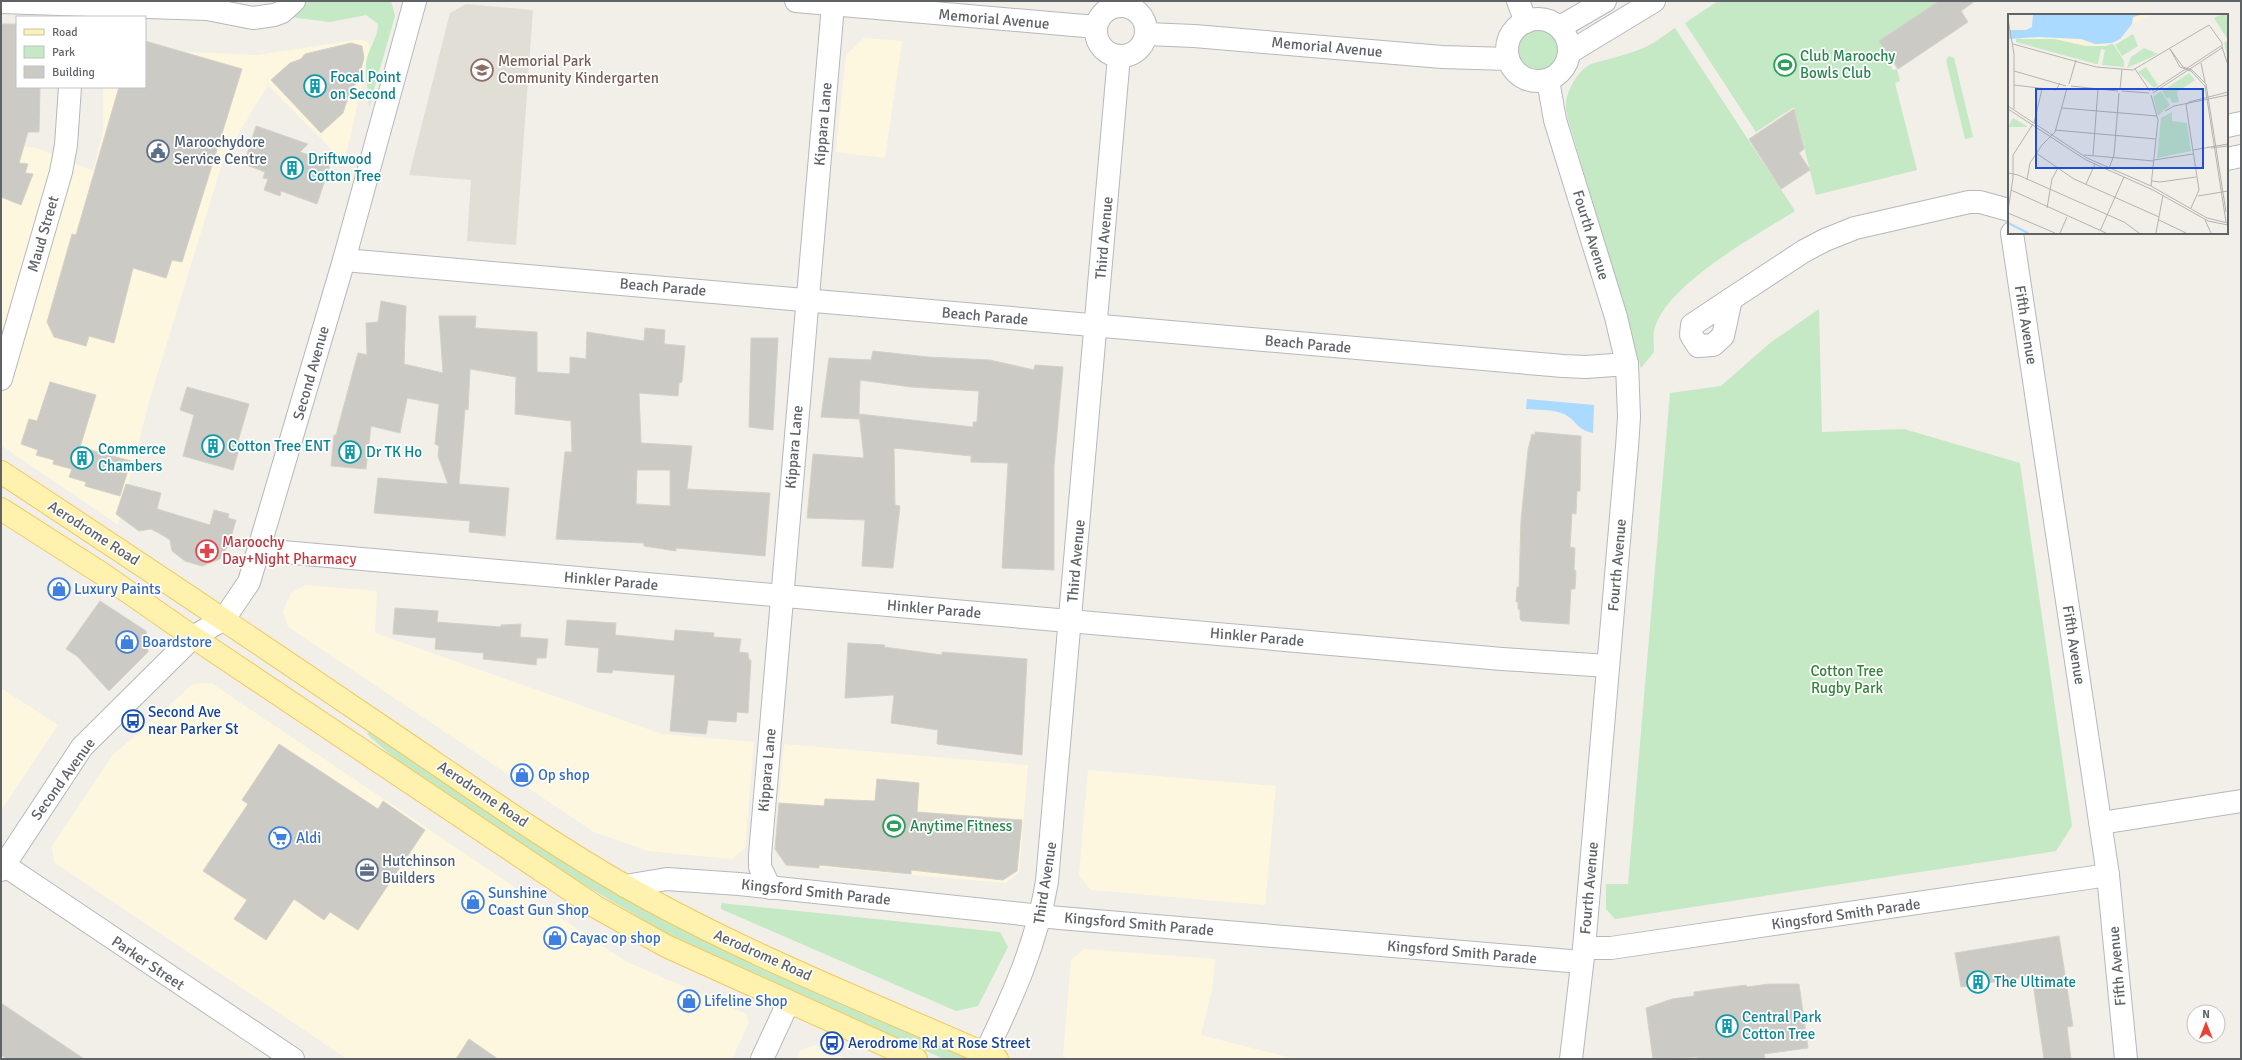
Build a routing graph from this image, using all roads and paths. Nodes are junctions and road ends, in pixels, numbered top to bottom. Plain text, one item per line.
1 (294, 1) edge
2 (415, 1) edge
3 (796, 1) edge
4 (1518, 1) edge
5 (1605, 1) edge
6 (1654, 1) edge
7 (1, 2) edge
8 (1125, 3) edge
9 (833, 4) junction
10 (77, 10) edge
11 (1526, 22) junction
12 (1096, 27) junction
13 (1560, 27) junction
14 (1147, 34) junction
15 (1570, 52) junction
16 (1119, 56) junction
17 (1508, 59) junction
18 (1548, 80) junction
19 (70, 88) edge
20 (2241, 123) edge
21 (2228, 126) edge
22 (2241, 156) edge
23 (2228, 159) edge
24 (2008, 210) edge
25 (2012, 234) edge
26 (344, 260) junction
27 (1731, 299) dead end
28 (807, 300) junction
29 (1096, 326) junction
30 (1627, 364) junction
31 (1, 379) edge
32 (1, 472) edge
33 (1, 509) edge
34 (260, 550) junction
35 (782, 596) junction
36 (224, 619) junction
37 (1071, 621) junction
38 (192, 637) junction
39 (1608, 666) junction
40 (2241, 801) edge
41 (2101, 823) junction
42 (3, 867) edge
43 (2108, 875) junction
44 (625, 886) junction
45 (770, 888) junction
46 (1042, 915) junction
47 (1583, 955) junction
48 (788, 1003) junction
49 (991, 1056) edge
50 (293, 1059) edge
51 (762, 1059) edge
52 (916, 1059) edge
53 (1572, 1059) edge
54 (2126, 1059) edge

1 - 10 street
2 - 26 street, Second Avenue
3 - 9 street, Memorial Avenue
4 - 11 street
5 - 13 street
6 - 15 street
7 - 10 street
8 - 12 street
8 - 14 street
9 - 12 street, Memorial Avenue
9 - 28 street, Kippara Lane
11 - 13 street
11 - 17 street
12 - 16 street
13 - 15 street
14 - 16 street
14 - 17 street, Memorial Avenue
15 - 18 street
16 - 29 street, Third Avenue
17 - 18 street
18 - 30 street, Fourth Avenue
19 - 31 street, Maud Street
20 - 21 street
22 - 23 street
24 - 27 street
25 - 41 street, Fifth Avenue
26 - 28 street, Beach Parade
26 - 34 street, Second Avenue
28 - 29 street, Beach Parade
28 - 35 street, Kippara Lane
29 - 30 street, Beach Parade
29 - 37 street, Third Avenue
30 - 39 street, Fourth Avenue
32 - 36 main road, Aerodrome Road
33 - 38 main road, Aerodrome Road
34 - 35 street, Hinkler Parade
34 - 36 street, Second Avenue
35 - 37 street, Hinkler Parade
35 - 45 street, Kippara Lane
36 - 38 street, Second Avenue
36 - 44 main road, Aerodrome Road
37 - 39 street, Hinkler Parade
37 - 46 street, Third Avenue
38 - 42 street, Second Avenue
38 - 48 main road, Aerodrome Road
39 - 47 street, Fourth Avenue
40 - 41 street
41 - 43 street, Fifth Avenue
42 - 50 street, Parker Street
43 - 47 street, Kingsford Smith Parade
43 - 54 street, Fifth Avenue
44 - 45 street, Kingsford Smith Parade
44 - 49 main road, Aerodrome Road
45 - 46 street, Kingsford Smith Parade
46 - 47 street, Kingsford Smith Parade
46 - 49 street, Third Avenue
47 - 53 street, Fourth Avenue
48 - 51 street
48 - 52 main road, Aerodrome Road

